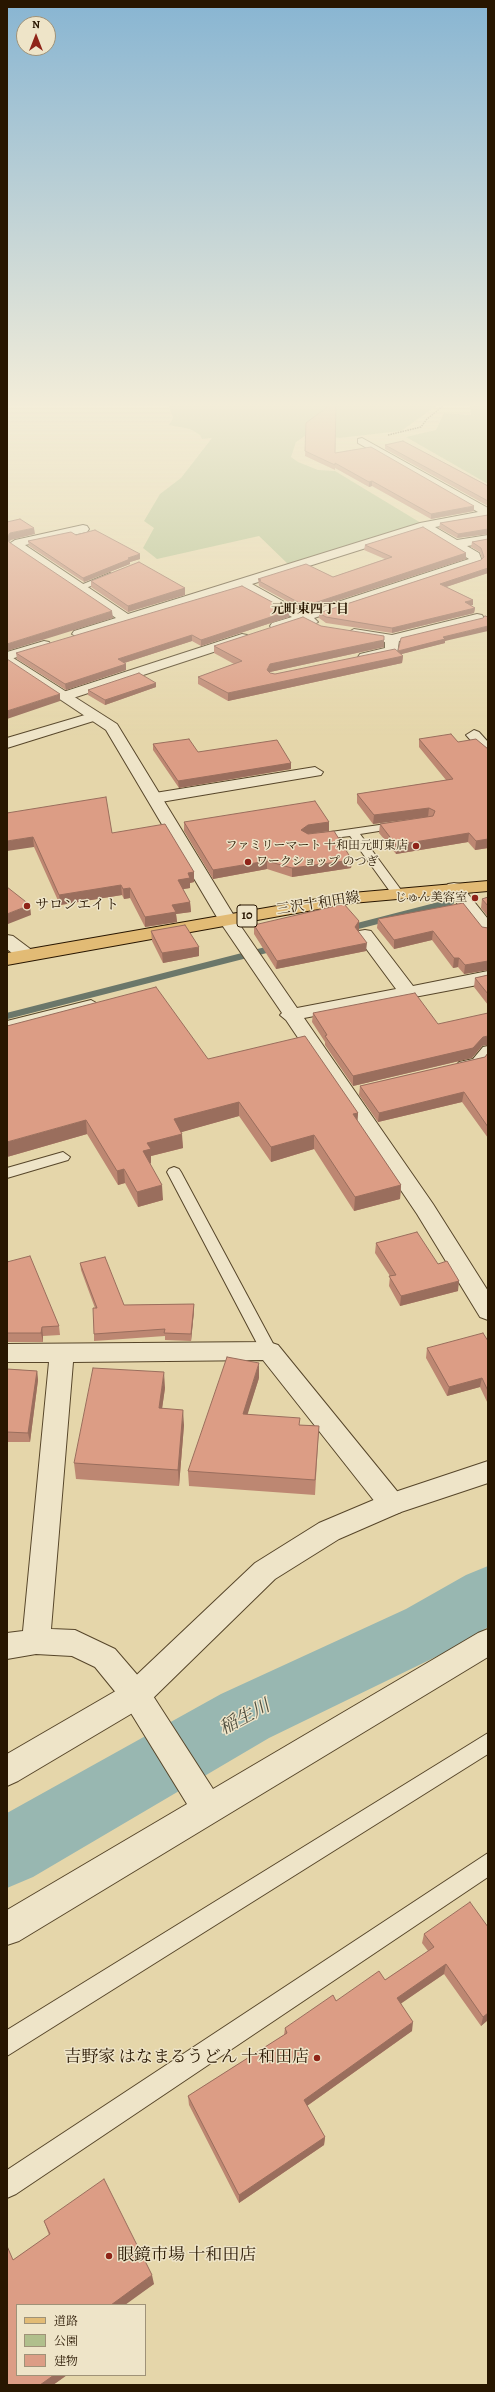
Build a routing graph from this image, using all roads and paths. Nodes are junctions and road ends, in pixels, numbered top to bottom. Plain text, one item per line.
1 (488, 514) edge
2 (424, 526) junction
3 (83, 529) dead end
4 (488, 539) edge
5 (455, 544) junction
6 (120, 572) edge
7 (242, 584) junction
8 (80, 588) junction
9 (304, 617) junction
10 (478, 618) edge
11 (128, 620) junction
12 (321, 627) edge
13 (267, 630) edge
14 (337, 630) edge
15 (252, 635) edge
16 (392, 639) junction
17 (7, 657) edge
18 (353, 659) edge
19 (65, 696) junction
20 (95, 716) junction
21 (474, 735) dead end
22 (7, 743) edge
23 (488, 751) edge
24 (315, 772) dead end
25 (155, 798) junction
26 (413, 823) edge
27 (352, 831) junction
28 (308, 838) edge
29 (488, 886) edge
30 (454, 888) junction
31 (398, 894) junction
32 (227, 919) junction
33 (488, 931) edge
34 (365, 935) dead end
35 (7, 940) edge
36 (26, 955) junction
37 (7, 959) edge
38 (488, 977) edge
39 (408, 992) junction
40 (106, 1000) edge
41 (290, 1015) junction
42 (7, 1025) edge
43 (488, 1050) edge
44 (448, 1069) edge
45 (62, 1157) dead end
46 (174, 1172) dead end
47 (7, 1173) edge
48 (488, 1311) edge
49 (269, 1351) junction
50 (7, 1353) edge
51 (62, 1353) junction
52 (488, 1472) edge
53 (392, 1504) junction
54 (36, 1641) junction
55 (487, 1644) edge
56 (7, 1646) edge
57 (136, 1695) junction
58 (488, 1743) edge
59 (7, 1771) edge
60 (208, 1809) junction
61 (488, 1864) edge
62 (7, 1929) edge
63 (7, 2044) edge
64 (7, 2185) edge

1 - 2 street
2 - 5 street
2 - 7 street
3 - 8 street
4 - 5 street
5 - 9 street
6 - 8 lane
7 - 9 street
7 - 11 street
8 - 11 street
9 - 12 street
9 - 13 street
10 - 16 street
11 - 17 street
14 - 16 street
15 - 19 street
16 - 18 street
17 - 19 street
19 - 20 street
20 - 22 street
20 - 25 street
21 - 23 street
24 - 25 street
25 - 32 street
26 - 27 lane
27 - 28 lane
27 - 31 lane
29 - 30 main road, 三沢十和田線 / 10
30 - 31 main road, 三沢十和田線 / 10
30 - 33 street
31 - 32 main road, 三沢十和田線 / 10
32 - 36 main road, 三沢十和田線 / 10
32 - 41 street
34 - 39 street
35 - 36 street
36 - 37 main road, 三沢十和田線 / 10
38 - 39 street
39 - 41 street
40 - 42 lane
41 - 48 street
43 - 44 lane
45 - 47 lane
46 - 49 lane
49 - 51 street
49 - 53 street
50 - 51 street
51 - 54 street
52 - 53 street
53 - 57 street
54 - 56 street
54 - 57 street
55 - 60 street
57 - 59 street
57 - 60 street
58 - 63 lane
60 - 62 street
61 - 64 lane

